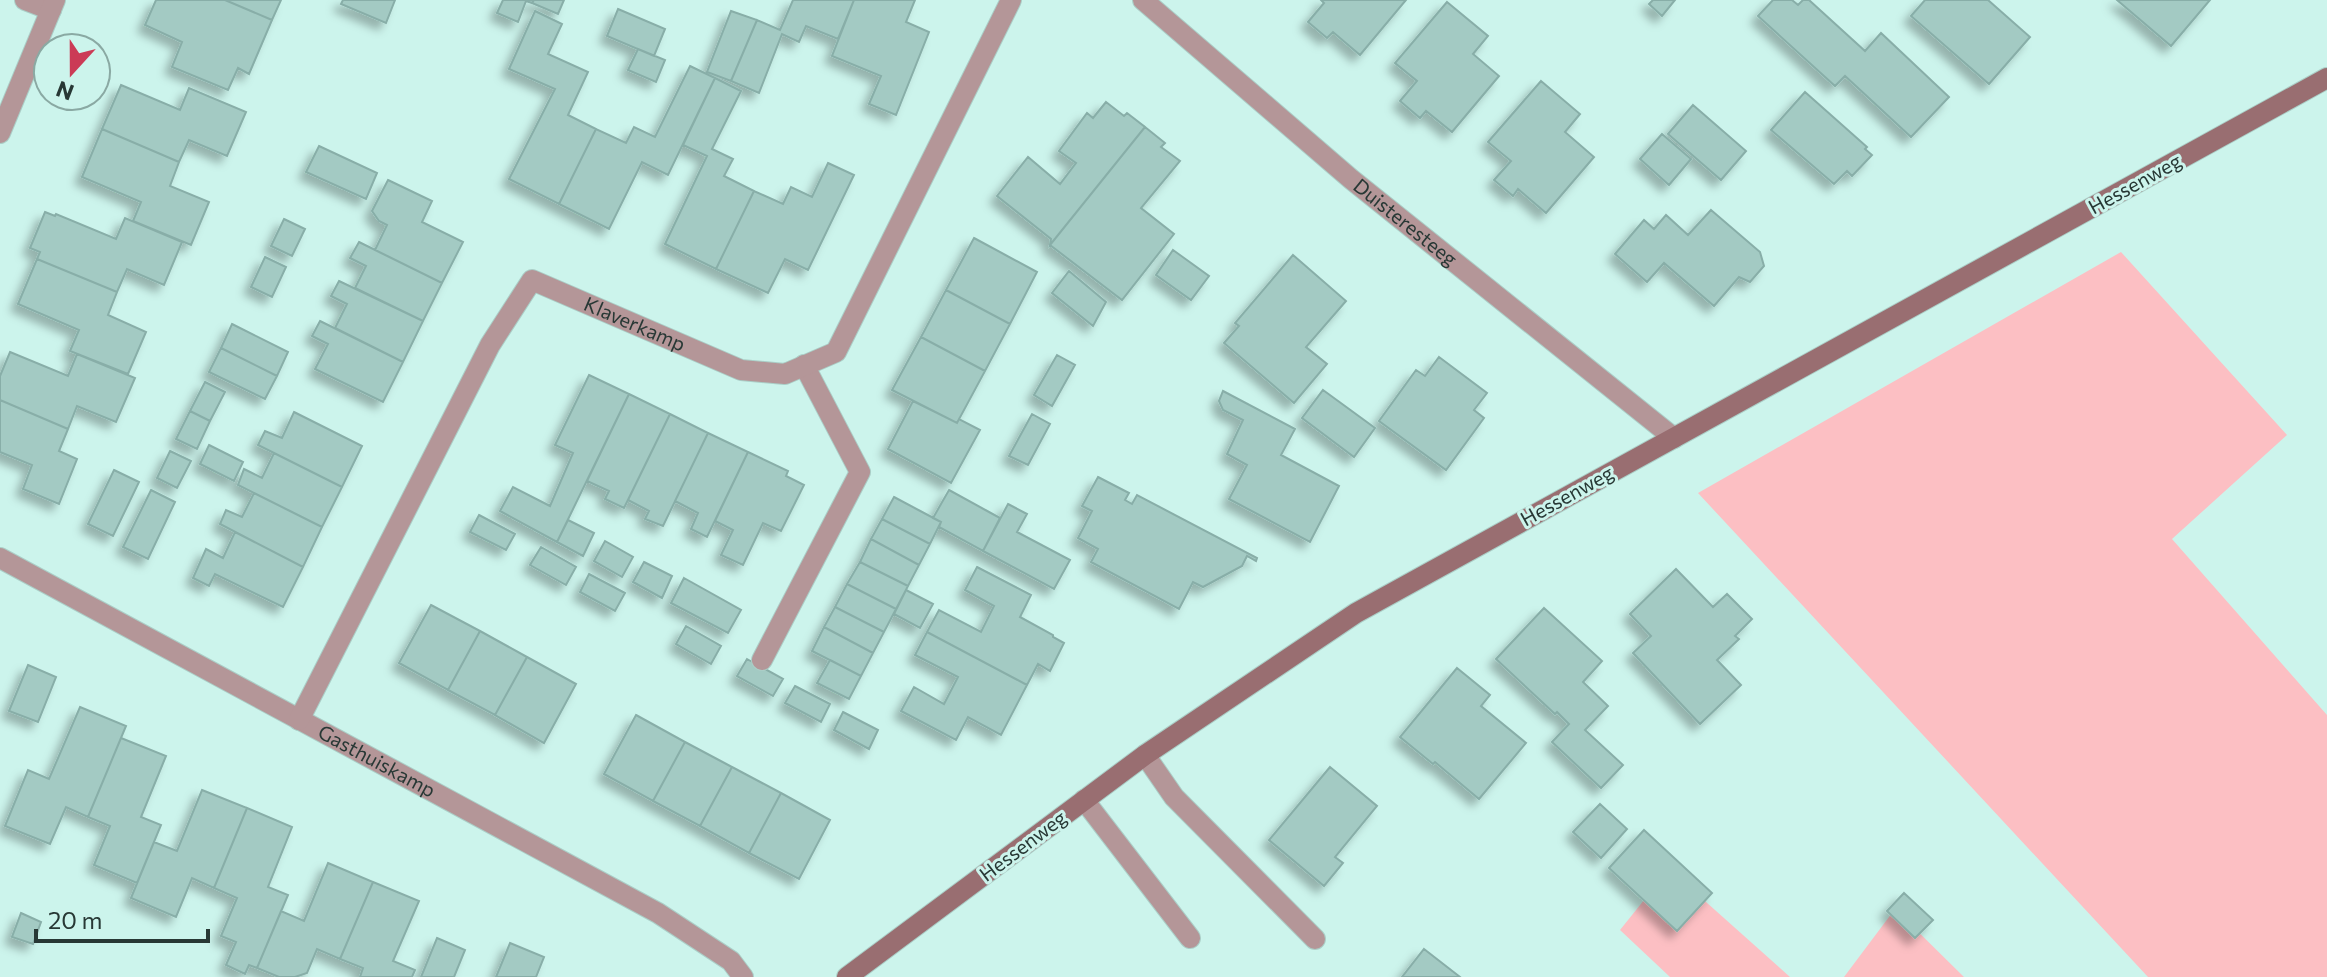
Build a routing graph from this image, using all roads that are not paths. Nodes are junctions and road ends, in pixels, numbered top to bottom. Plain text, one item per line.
1 (25, 0) edge
2 (1011, 0) edge
3 (1143, 0) edge
4 (53, 5) edge
5 (2327, 78) edge
6 (0, 133) edge
7 (804, 365) junction
8 (1674, 438) junction
9 (0, 558) edge
10 (762, 660) dead end
11 (299, 720) junction
12 (1145, 755) junction
13 (1084, 800) junction
14 (1190, 938) dead end
15 (1315, 939) dead end
16 (743, 977) edge
17 (847, 977) edge

1 - 4 street
2 - 7 street, Klaverkamp
3 - 8 street, Duisteresteeg
4 - 6 street
5 - 8 main road, Hessenweg
7 - 10 street
7 - 11 street, Klaverkamp
8 - 12 main road, Hessenweg
9 - 11 street, Gasthuiskamp
11 - 16 street, Gasthuiskamp
12 - 13 main road, Hessenweg
12 - 15 street
13 - 14 street
13 - 17 main road, Hessenweg

